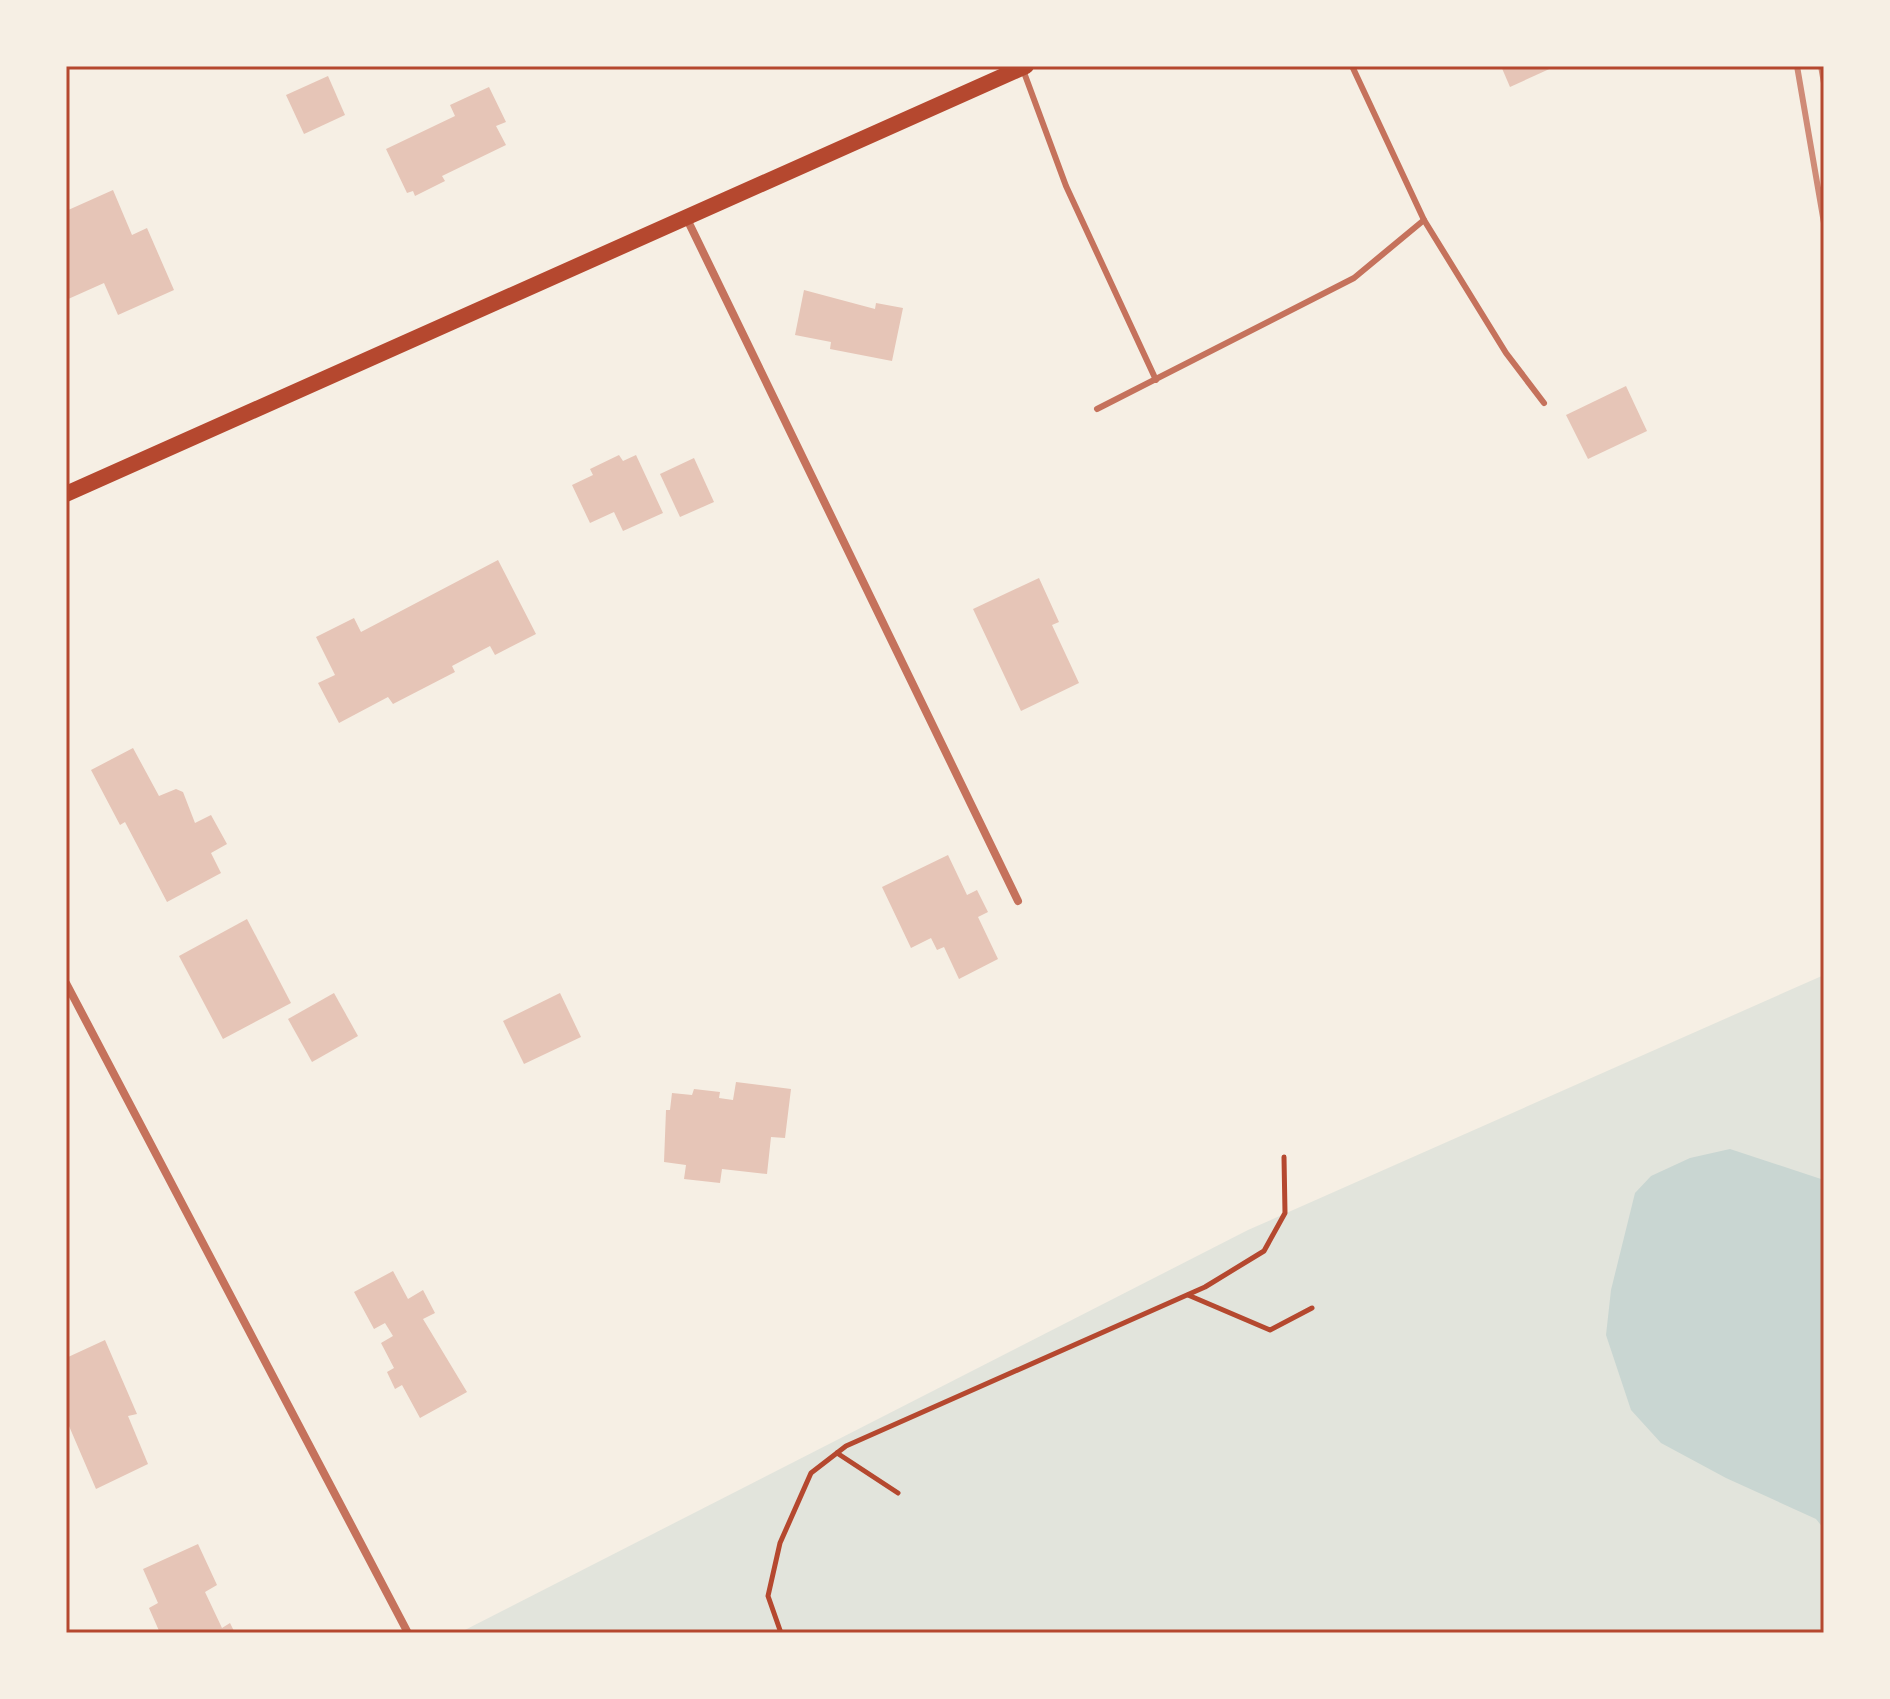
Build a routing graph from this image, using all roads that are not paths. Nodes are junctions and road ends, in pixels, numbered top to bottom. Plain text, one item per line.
1 (1352, 66) edge
2 (1024, 67) edge
3 (685, 216) junction
4 (1424, 220) junction
5 (1156, 380) junction
6 (1544, 403) dead end
7 (1097, 409) dead end
8 (66, 494) edge
9 (1018, 901) dead end
10 (66, 983) edge
11 (408, 1633) edge

1 - 4 lane
2 - 3 main road
2 - 5 lane
3 - 8 main road
3 - 9 street
4 - 5 lane
4 - 6 lane
5 - 7 lane
10 - 11 street

